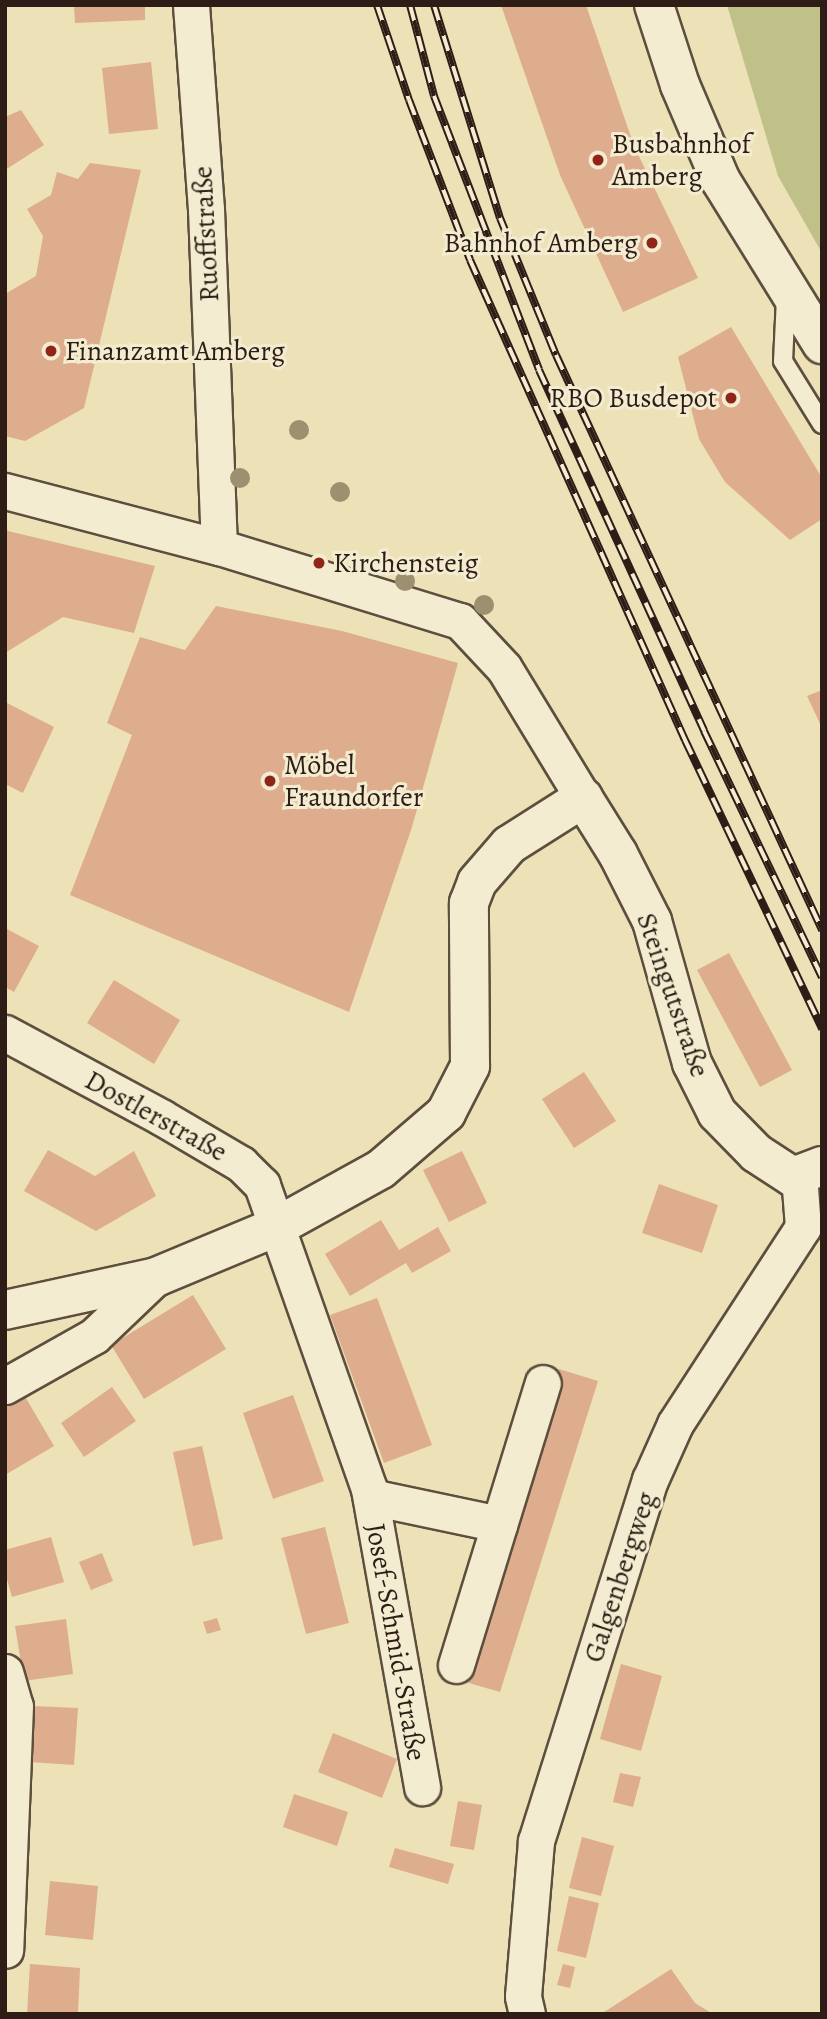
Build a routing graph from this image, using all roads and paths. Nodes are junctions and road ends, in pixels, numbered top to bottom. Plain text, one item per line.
1 (191, 5) edge
2 (653, 5) edge
3 (787, 284) junction
4 (822, 344) edge
5 (822, 424) edge
6 (5, 491) edge
7 (219, 547) junction
8 (583, 798) junction
9 (5, 1032) edge
10 (815, 1173) edge
11 (276, 1227) junction
12 (156, 1277) junction
13 (5, 1310) edge
14 (543, 1383) dead end
15 (5, 1386) edge
16 (371, 1497) junction
17 (499, 1524) junction
18 (456, 1665) dead end
19 (5, 1672) edge
20 (422, 1787) dead end
21 (5, 1950) edge
22 (527, 2014) edge

1 - 7 street, Ruoffstraße
2 - 3 street
3 - 4 street
3 - 5 lane
6 - 7 street
7 - 8 street
8 - 10 street, Steingutstraße
8 - 11 street
9 - 11 street, Dostlerstraße
10 - 22 street, Galgenbergweg
11 - 12 street
11 - 16 street, Josef-Schmid-Straße
12 - 13 street
12 - 15 street
14 - 17 street, Josef-Schmid-Straße
16 - 17 street, Josef-Schmid-Straße
16 - 20 street, Josef-Schmid-Straße
17 - 18 street, Josef-Schmid-Straße
19 - 21 street

